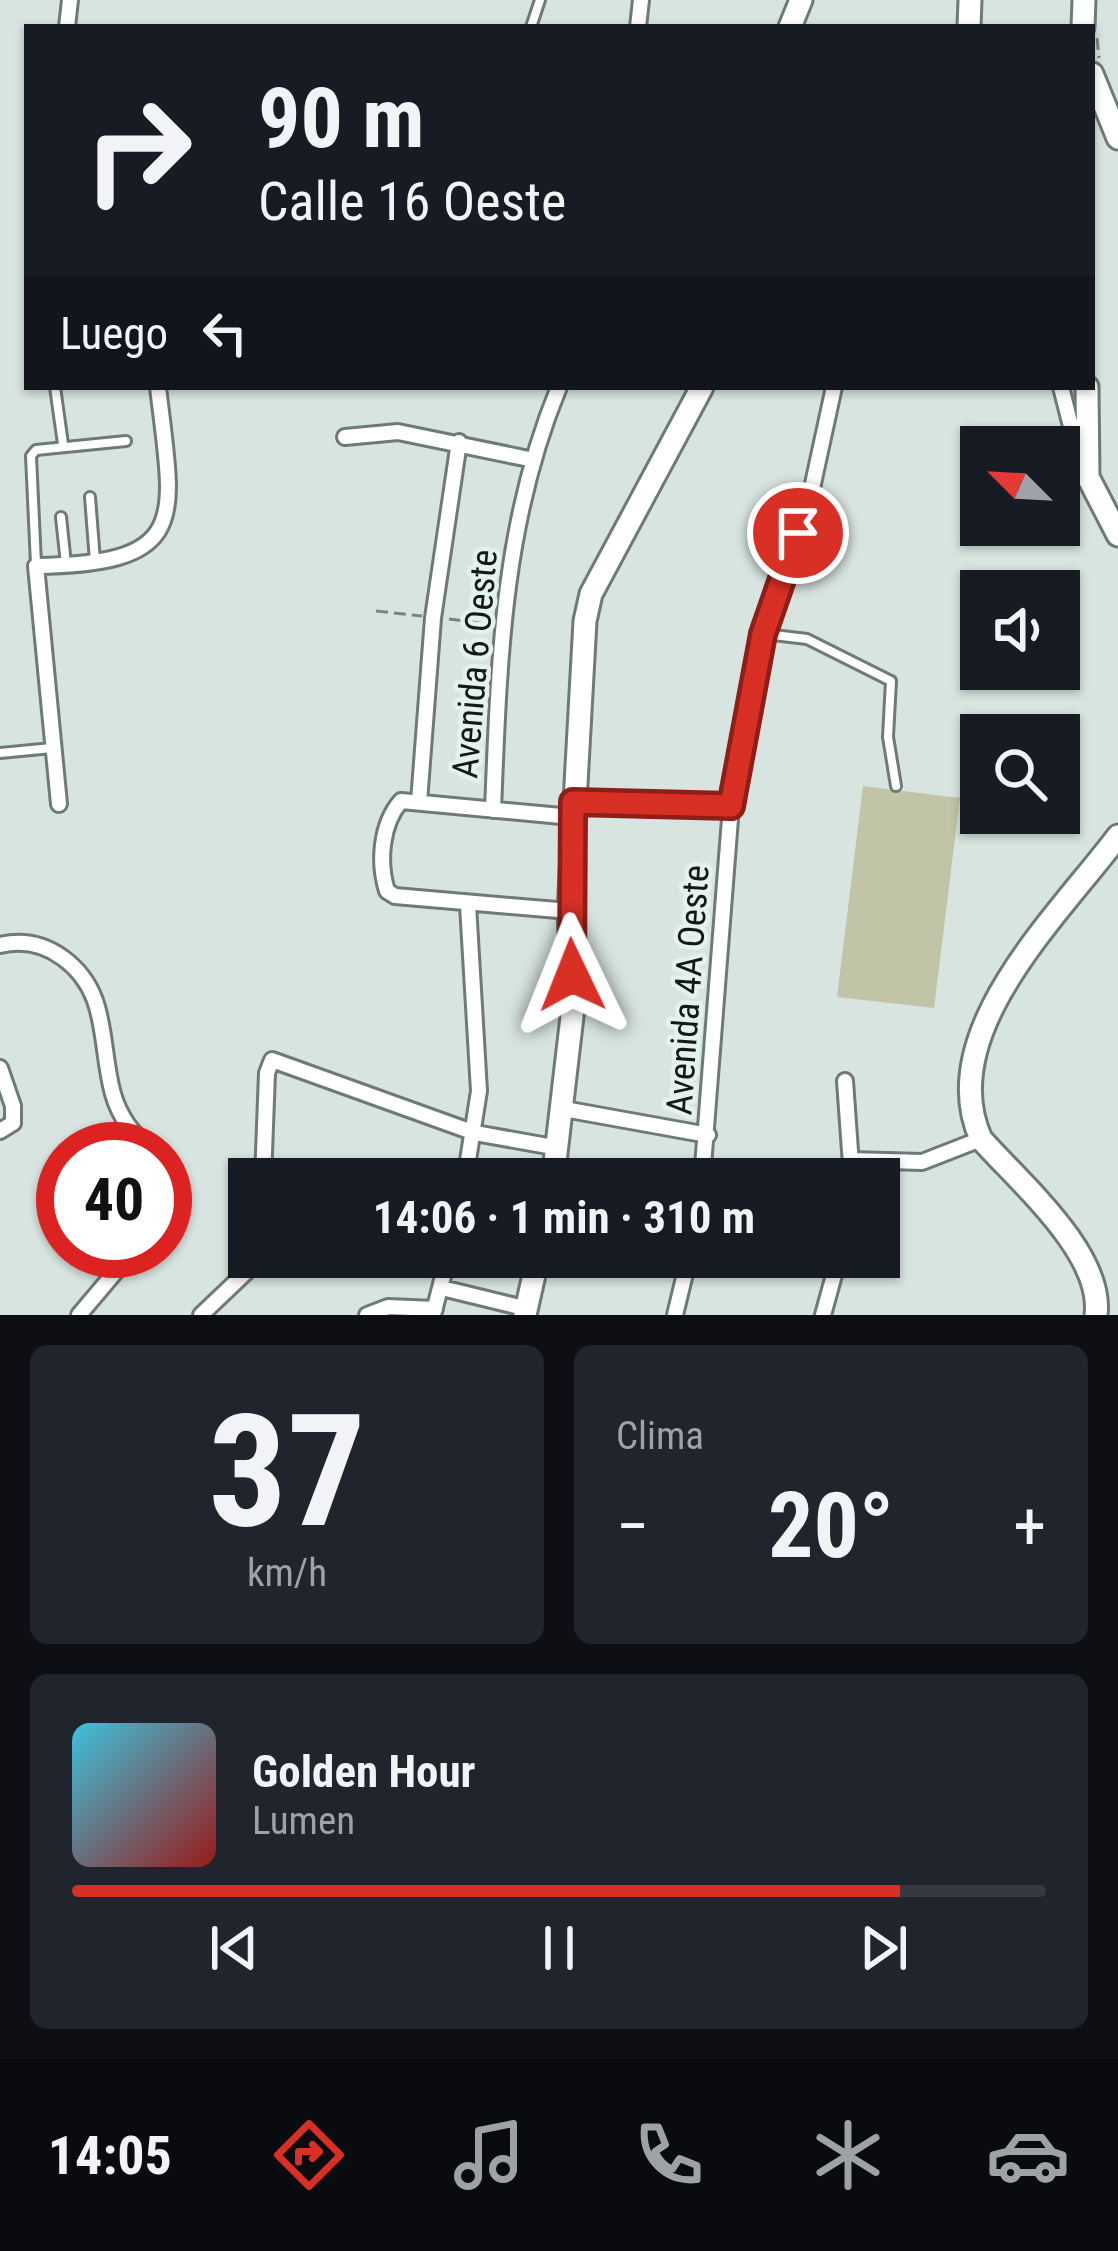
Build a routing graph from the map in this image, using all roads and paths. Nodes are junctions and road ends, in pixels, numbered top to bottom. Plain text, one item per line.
1 (1097, 72) edge
2 (1118, 138) edge
3 (55, 390) edge
4 (158, 390) edge
5 (558, 390) edge
6 (700, 390) edge
7 (833, 390) edge
8 (1061, 390) edge
9 (1087, 390) edge
10 (345, 437) dead end
11 (126, 441) dead end
12 (459, 442) junction
13 (63, 444) junction
14 (1086, 449) junction
15 (529, 459) junction
16 (90, 496) dead end
17 (61, 517) dead end
18 (1118, 535) edge
19 (95, 563) junction
20 (36, 566) junction
21 (66, 566) junction
22 (763, 634) junction
23 (53, 748) junction
24 (0, 753) edge
25 (896, 786) dead end
26 (419, 802) junction
27 (59, 804) dead end
28 (731, 806) junction
29 (493, 810) junction
30 (573, 810) junction
31 (1118, 836) edge
32 (468, 905) junction
33 (569, 911) junction
34 (0, 945) edge
35 (0, 1069) edge
36 (844, 1081) dead end
37 (564, 1109) junction
38 (124, 1122) edge
39 (6, 1127) edge
40 (475, 1133) junction
41 (708, 1135) junction
42 (981, 1139) junction
43 (559, 1148) junction
44 (265, 1158) edge
45 (470, 1158) edge
46 (557, 1158) edge
47 (705, 1158) edge
48 (851, 1158) edge
49 (900, 1161) edge
50 (110, 1278) edge
51 (240, 1278) edge
52 (444, 1278) edge
53 (536, 1278) edge
54 (684, 1278) edge
55 (834, 1278) edge
56 (442, 1288) junction
57 (434, 1312) edge
58 (534, 1313) edge
59 (79, 1315) edge
60 (201, 1315) edge
61 (367, 1315) edge
62 (675, 1315) edge
63 (824, 1315) edge
64 (1096, 1315) edge

1 - 2 street
3 - 13 lane
4 - 19 street
5 - 15 street, Avenida 6 Oeste
6 - 30 street
7 - 22 street, Avenida 4A Oeste
8 - 14 street
9 - 14 street
10 - 12 street
11 - 13 lane
12 - 15 street
12 - 26 street
13 - 20 lane
14 - 18 street
15 - 29 street, Avenida 6 Oeste
16 - 19 lane
17 - 21 lane
19 - 21 street
20 - 21 street
20 - 23 street
22 - 25 lane
22 - 28 street, Avenida 4A Oeste
23 - 24 lane
23 - 27 street
26 - 29 street
26 - 32 street
28 - 30 street
28 - 41 street, Avenida 4A Oeste
29 - 30 street
30 - 33 street
31 - 42 street
32 - 33 street
32 - 40 street
33 - 37 street
34 - 38 street
35 - 39 street
36 - 48 street
37 - 41 street
37 - 43 street
40 - 43 street
40 - 44 street
40 - 45 street
41 - 47 street, Avenida 4A Oeste
42 - 49 street
42 - 64 street
43 - 46 street
50 - 59 street
51 - 60 street
52 - 56 street
53 - 58 street
54 - 62 street
55 - 63 street
56 - 57 street
56 - 58 street
57 - 61 street

